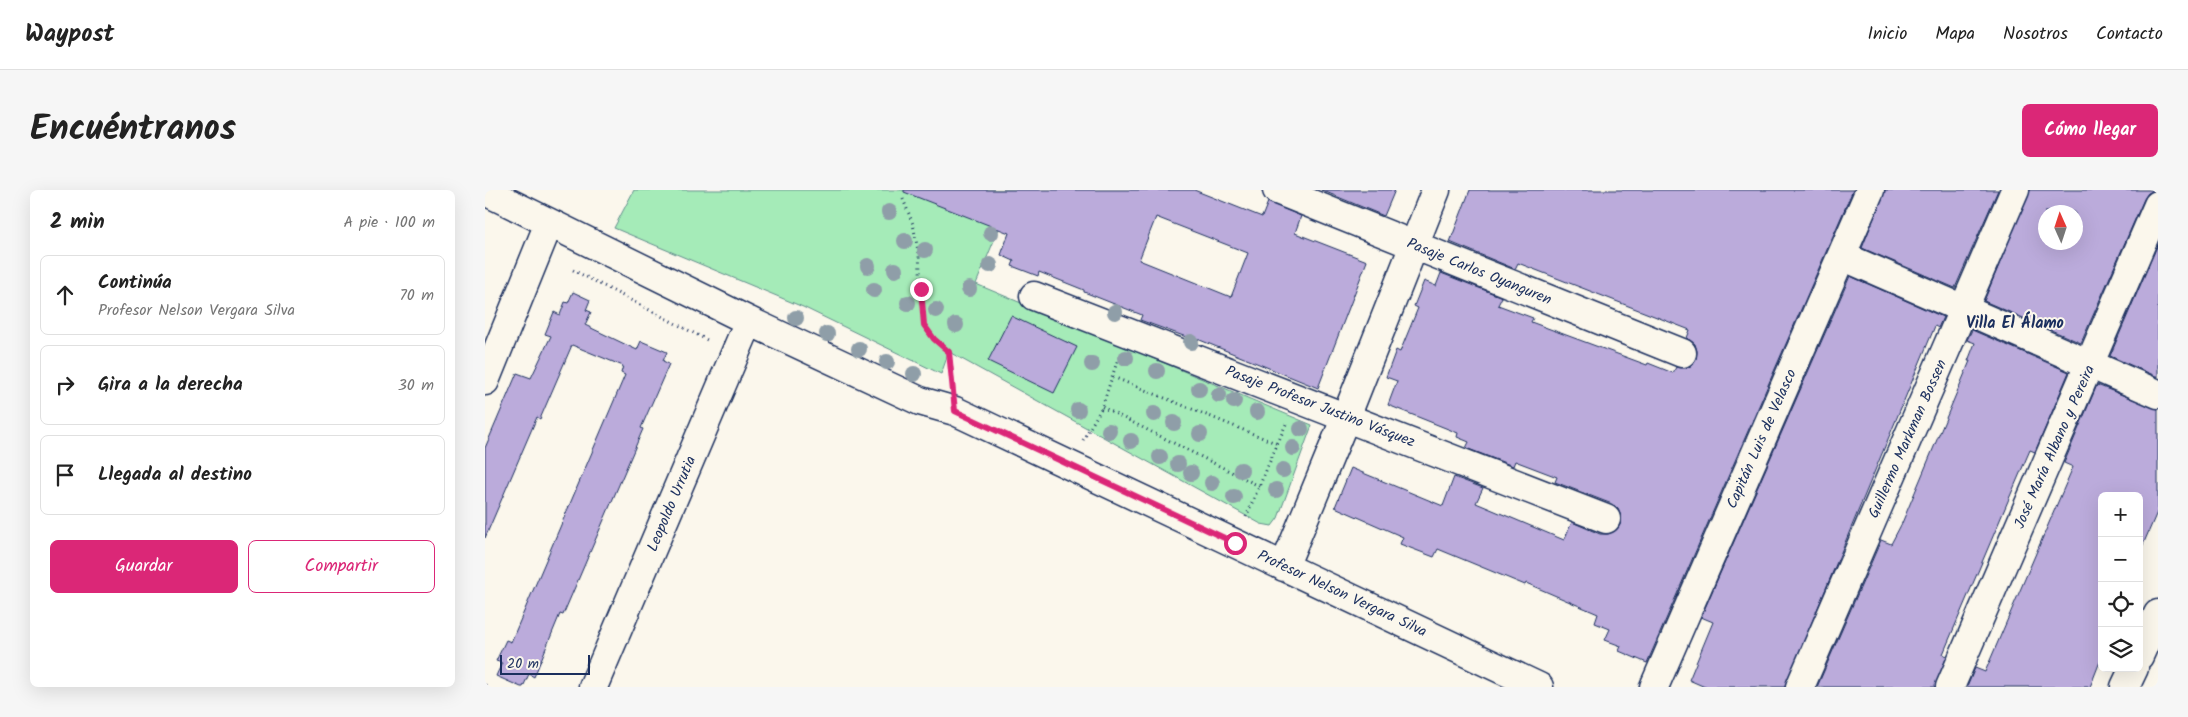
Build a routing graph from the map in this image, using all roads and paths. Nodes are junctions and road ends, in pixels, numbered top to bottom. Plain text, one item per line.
1 (1277, 190) edge
2 (1436, 190) edge
3 (1870, 190) edge
4 (2015, 190) edge
5 (485, 191) edge
6 (903, 199) dead end
7 (2158, 205) edge
8 (549, 223) junction
9 (1414, 245) junction
10 (1842, 256) junction
11 (570, 268) dead end
12 (1034, 296) dead end
13 (1965, 310) junction
14 (749, 321) junction
15 (1127, 332) junction
16 (712, 343) dead end
17 (1682, 353) dead end
18 (2091, 364) junction
19 (1113, 377) junction
20 (485, 381) edge
21 (2158, 394) edge
22 (1297, 398) junction
23 (1103, 407) junction
24 (955, 411) junction
25 (1346, 417) junction
26 (1278, 444) junction
27 (1069, 464) junction
28 (1261, 487) junction
29 (1606, 519) dead end
30 (1235, 543) junction
31 (1284, 567) junction
32 (2158, 614) edge
33 (2143, 647) edge
34 (2132, 672) edge
35 (485, 685) edge
36 (489, 687) edge
37 (593, 687) edge
38 (1539, 687) edge
39 (1654, 687) edge
40 (1800, 687) edge
41 (1950, 687) edge
42 (2125, 687) edge

1 - 9 street, Pasaje Carlos Oyanguren
2 - 9 street
3 - 10 street, Capitán Luis de Velasco
4 - 13 street, Guillermo Markman Bossen
5 - 8 street, Profesor Nelson Vergara Silva
6 - 24 path
7 - 18 street, José María Albano y Pereira
8 - 14 street, Profesor Nelson Vergara Silva
8 - 20 street
9 - 17 street, Pasaje Carlos Oyanguren
9 - 25 street
10 - 13 street
10 - 39 street, Capitán Luis de Velasco
11 - 16 path
12 - 15 street, Pasaje Profesor Justino Vásquez
13 - 18 street
13 - 40 street, Guillermo Markman Bossen
14 - 24 street, Profesor Nelson Vergara Silva
14 - 37 street, Leopoldo Urrutia
15 - 19 path
15 - 22 street, Pasaje Profesor Justino Vásquez
18 - 21 street
18 - 41 street, José María Albano y Pereira
19 - 23 path
19 - 26 path
22 - 25 street, Pasaje Profesor Justino Vásquez
22 - 26 path
23 - 27 path
23 - 28 path
24 - 27 street, Profesor Nelson Vergara Silva
25 - 29 street, Pasaje Profesor Justino Vásquez
25 - 31 street
26 - 28 path
27 - 30 street, Profesor Nelson Vergara Silva
28 - 30 path
30 - 31 street, Profesor Nelson Vergara Silva
31 - 38 street, Profesor Nelson Vergara Silva
32 - 33 street
34 - 42 street
35 - 36 path

